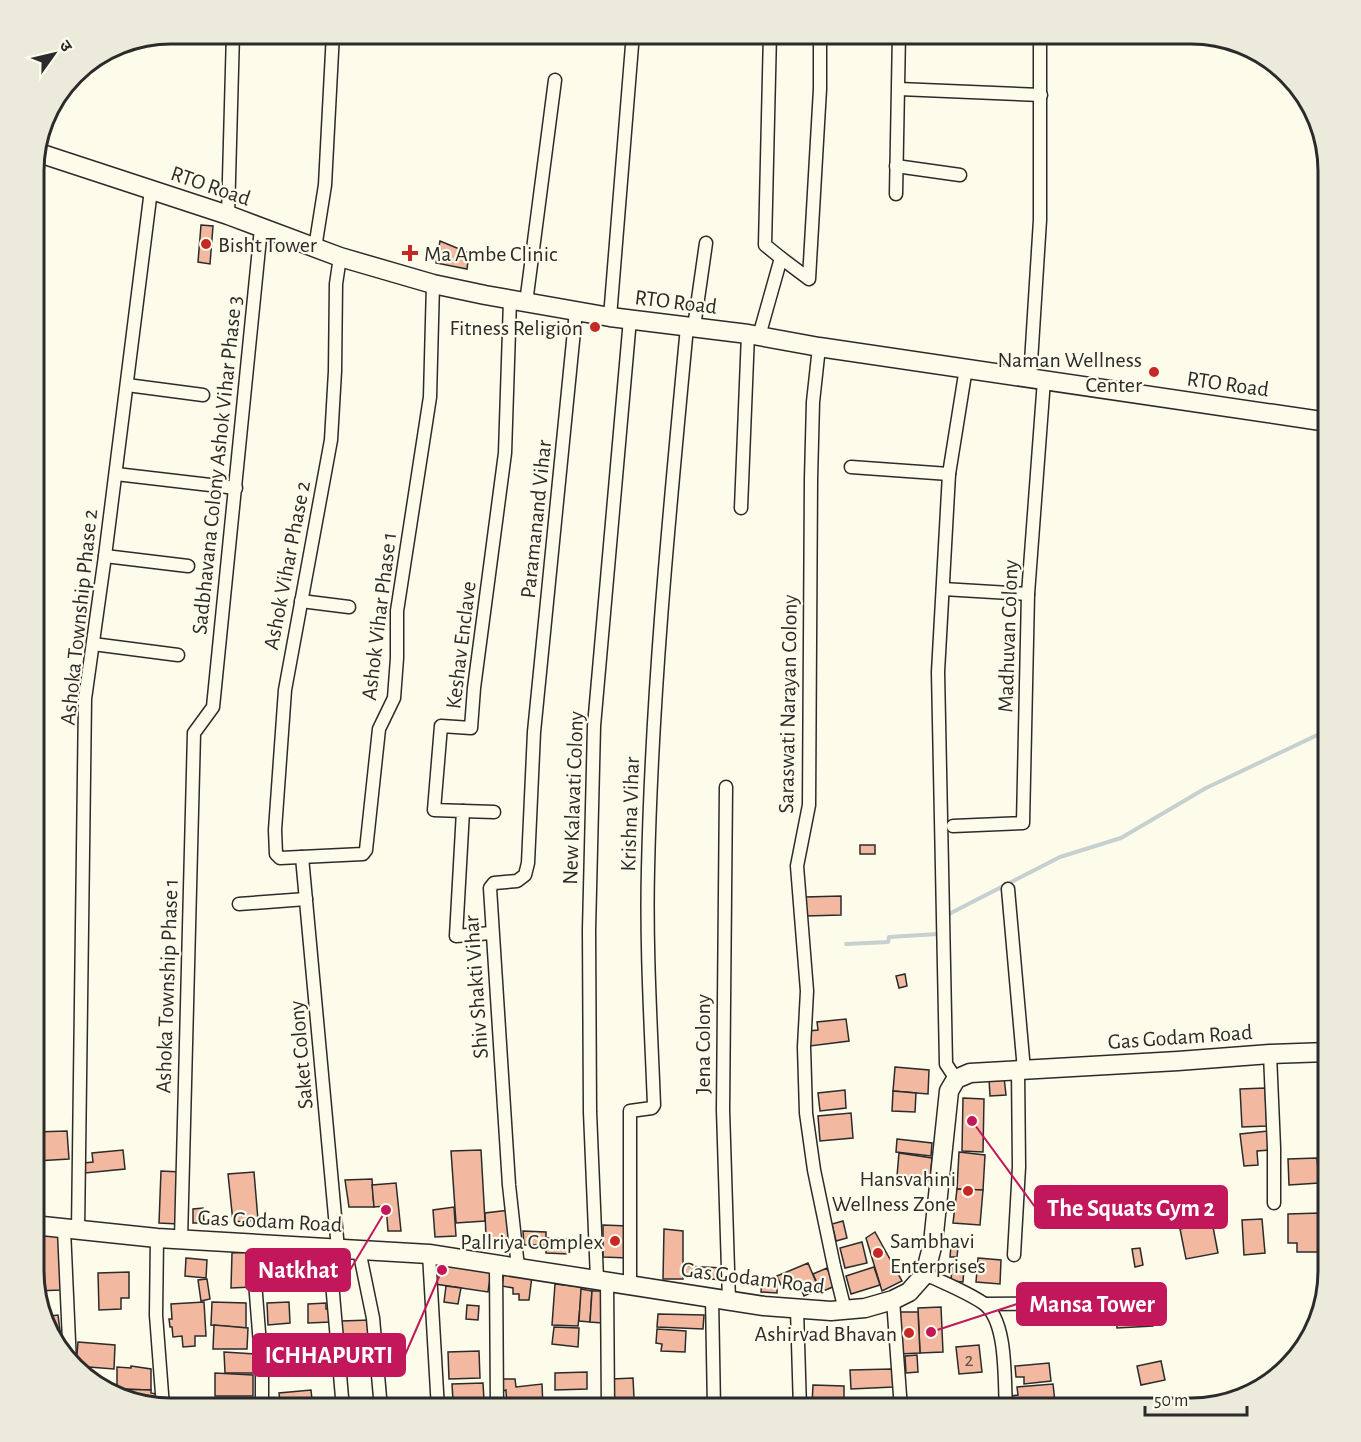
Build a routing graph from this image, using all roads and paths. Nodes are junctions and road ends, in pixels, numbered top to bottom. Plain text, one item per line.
1 (233, 44) edge
2 (332, 44) edge
3 (632, 44) edge
4 (770, 44) edge
5 (820, 44) edge
6 (899, 44) edge
7 (1040, 44) edge
8 (555, 80) dead end
9 (899, 89) junction
10 (1041, 95) junction
11 (45, 155) edge
12 (896, 166) junction
13 (960, 175) dead end
14 (151, 190) junction
15 (896, 194) dead end
16 (228, 215) junction
17 (261, 228) junction
18 (706, 243) dead end
19 (315, 248) junction
20 (340, 256) junction
21 (781, 258) junction
22 (433, 284) junction
23 (518, 301) junction
24 (576, 311) junction
25 (610, 317) junction
26 (630, 319) junction
27 (691, 327) junction
28 (753, 335) junction
29 (819, 347) junction
30 (966, 368) junction
31 (1037, 379) junction
32 (127, 385) junction
33 (203, 395) dead end
34 (1318, 421) edge
35 (851, 467) dead end
36 (116, 474) junction
37 (949, 474) junction
38 (236, 488) junction
39 (741, 508) dead end
40 (105, 556) junction
41 (188, 566) dead end
42 (943, 589) junction
43 (1028, 594) junction
44 (301, 602) junction
45 (349, 607) dead end
46 (93, 644) junction
47 (178, 655) dead end
48 (534, 732) joint
49 (194, 734) joint
50 (726, 788) dead end
51 (463, 811) junction
52 (494, 812) dead end
53 (953, 826) dead end
54 (302, 857) junction
55 (1008, 889) dead end
56 (306, 899) junction
57 (239, 904) dead end
58 (491, 933) junction
59 (1318, 1052) edge
60 (1270, 1054) junction
61 (1021, 1070) junction
62 (956, 1079) junction
63 (1274, 1203) dead end
64 (44, 1226) edge
65 (71, 1230) junction
66 (156, 1238) junction
67 (181, 1239) junction
68 (252, 1244) junction
69 (334, 1248) junction
70 (359, 1250) junction
71 (429, 1254) junction
72 (1014, 1255) dead end
73 (496, 1263) junction
74 (518, 1267) junction
75 (925, 1274) junction
76 (602, 1280) junction
77 (630, 1285) junction
78 (720, 1300) junction
79 (893, 1300) junction
80 (1103, 1303) dead end
81 (985, 1304) junction
82 (797, 1309) junction
83 (845, 1310) junction
84 (70, 1349) edge
85 (162, 1398) edge
86 (262, 1399) edge
87 (342, 1399) edge
88 (380, 1399) edge
89 (437, 1399) edge
90 (497, 1399) edge
91 (608, 1399) edge
92 (715, 1399) edge
93 (800, 1399) edge
94 (900, 1399) edge
95 (1005, 1399) edge

1 - 16 street
2 - 19 street
3 - 25 street
4 - 21 street
5 - 21 street
6 - 9 street
7 - 10 street, Madhuvan Colony
8 - 23 street
9 - 10 street
9 - 12 street
10 - 31 street, Madhuvan Colony
11 - 14 main road, RTO Road
12 - 13 street
12 - 15 street
14 - 16 main road, RTO Road
14 - 32 street, Ashoka Township Phase 2
16 - 17 main road, RTO Road
17 - 19 main road, RTO Road
17 - 38 street, Sadbhavana Colony Ashok Vihar Phase 3
18 - 27 street
19 - 20 main road, RTO Road
20 - 22 main road, RTO Road
20 - 44 street, Ashok Vihar Phase 2
21 - 28 street
22 - 23 main road, RTO Road
22 - 54 street, Ashok Vihar Phase 1
23 - 24 main road, RTO Road
23 - 51 street, Keshav Enclave
24 - 25 main road, RTO Road
24 - 48 street, Paramanand Vihar
25 - 26 main road, RTO Road
26 - 27 main road, RTO Road
26 - 76 street, New Kalavati Colony
27 - 28 main road, RTO Road
27 - 77 street, Krishna Vihar
28 - 29 main road, RTO Road
28 - 39 street
29 - 30 main road, RTO Road
29 - 83 street, Saraswati Narayan Colony
30 - 31 main road, RTO Road
30 - 37 street
31 - 34 main road, RTO Road
31 - 43 street, Madhuvan Colony
32 - 33 street
32 - 36 street, Ashoka Township Phase 2
35 - 37 street
36 - 38 street
36 - 40 street, Ashoka Township Phase 2
37 - 42 street
38 - 49 street, Sadbhavana Colony Ashok Vihar Phase 3
40 - 41 street
40 - 46 street, Ashoka Township Phase 2
42 - 43 street
42 - 62 street
43 - 53 street, Madhuvan Colony
44 - 45 street
44 - 54 street, Ashok Vihar Phase 2
46 - 47 street
46 - 65 street, Ashoka Township Phase 2
48 - 58 street, Shiv Shakti Vihar
49 - 67 street, Ashoka Township Phase 1
50 - 78 street, Jena Colony
51 - 52 street
51 - 58 street
54 - 56 street, Saket Colony
55 - 61 street
56 - 57 street
56 - 69 street, Saket Colony
58 - 74 street, Shiv Shakti Vihar
59 - 60 main road, Gas Godam Road
60 - 61 main road, Gas Godam Road
60 - 63 street
61 - 62 main road, Gas Godam Road
61 - 72 street
62 - 75 main road
64 - 65 main road, Gas Godam Road
65 - 66 main road, Gas Godam Road
65 - 84 street, Ashoka Township Phase 2
66 - 67 main road, Gas Godam Road
66 - 85 street
67 - 68 main road, Gas Godam Road
68 - 69 main road, Gas Godam Road
68 - 86 street
69 - 70 main road, Gas Godam Road
69 - 87 street, Saket Colony
70 - 71 main road, Gas Godam Road
70 - 88 street
71 - 73 main road, Gas Godam Road
71 - 89 street
73 - 74 main road, Gas Godam Road
73 - 90 street
74 - 76 main road, Gas Godam Road
75 - 79 main road, Gas Godam Road
75 - 81 street
76 - 77 main road, Gas Godam Road
76 - 91 street, New Kalavati Colony
77 - 78 main road, Gas Godam Road
78 - 82 main road, Gas Godam Road
78 - 92 street, Jena Colony
79 - 83 main road, Gas Godam Road
79 - 94 street
80 - 81 street
81 - 95 street
82 - 83 main road, Gas Godam Road
82 - 93 street

